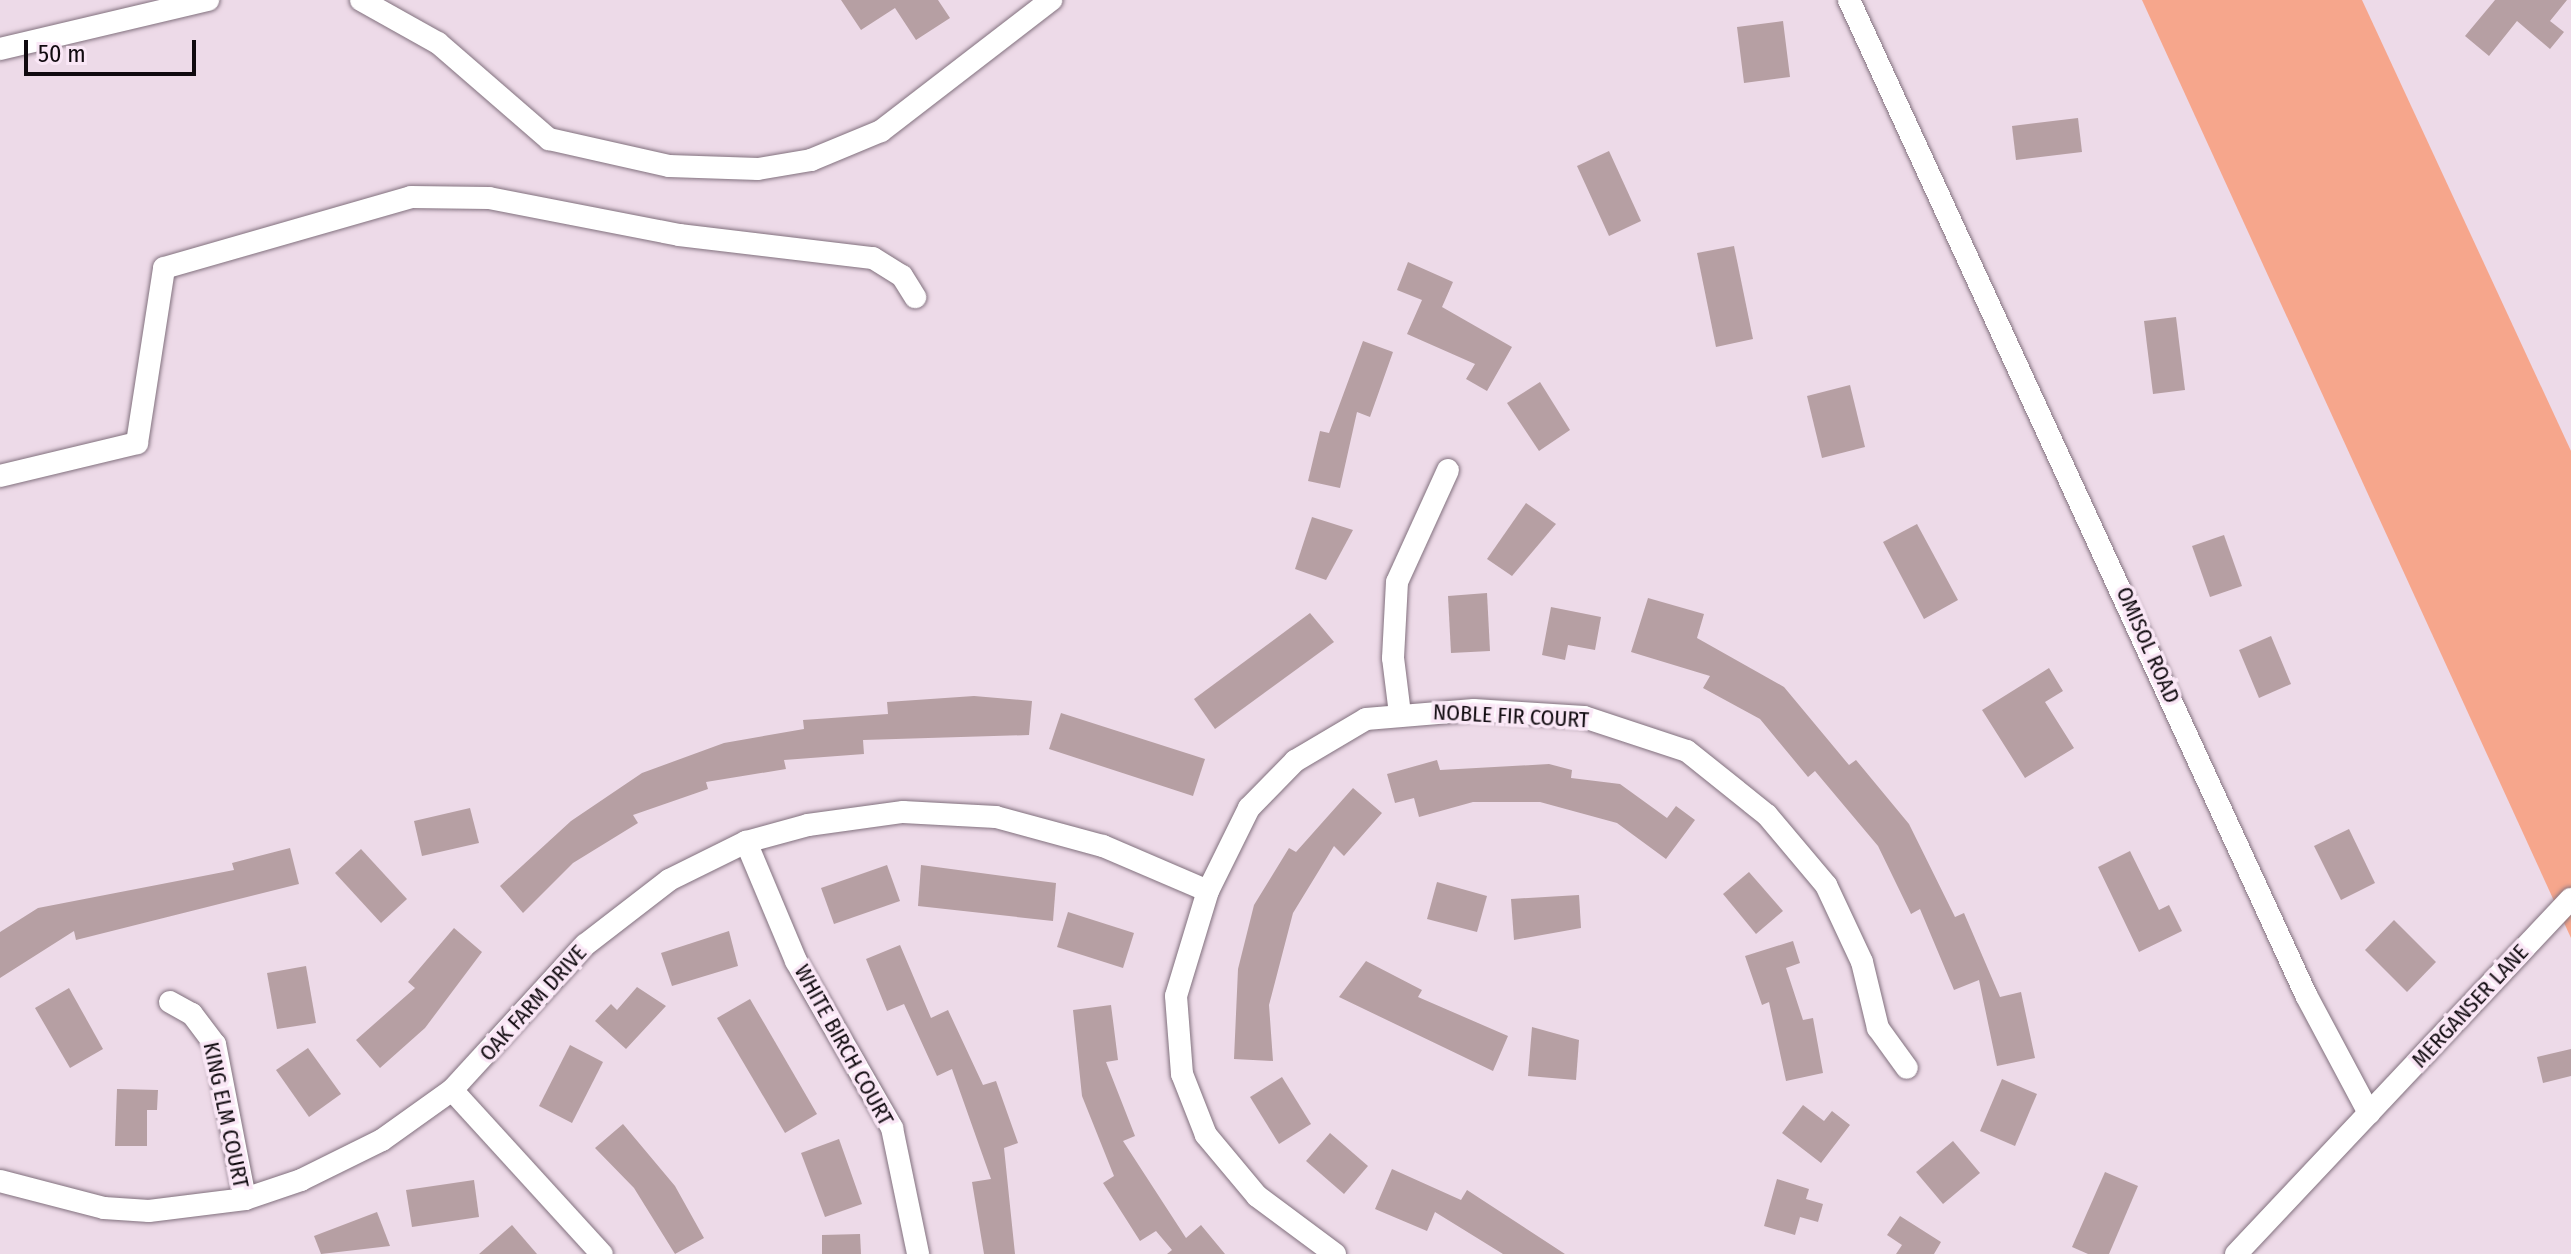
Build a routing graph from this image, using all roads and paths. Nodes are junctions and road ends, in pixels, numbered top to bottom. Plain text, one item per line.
1 (208, 0) edge
2 (361, 0) edge
3 (1051, 0) edge
4 (1849, 0) edge
5 (0, 49) edge
6 (915, 297) dead end
7 (1448, 470) dead end
8 (0, 476) edge
9 (1400, 714) junction
10 (746, 842) junction
11 (1208, 891) junction
12 (2571, 899) edge
13 (170, 1002) dead end
14 (1907, 1068) dead end
15 (452, 1090) junction
16 (2369, 1113) junction
17 (0, 1181) edge
18 (245, 1199) junction
19 (602, 1254) edge
20 (918, 1254) edge
21 (1335, 1254) edge
22 (2236, 1254) edge

1 - 5 street
2 - 3 street
4 - 16 street, OMISOL ROAD
6 - 8 street
7 - 9 street
9 - 11 street, NOBLE FIR COURT
9 - 14 street, NOBLE FIR COURT
10 - 11 street, OAK FARM DRIVE
10 - 15 street, OAK FARM DRIVE
10 - 20 street, WHITE BIRCH COURT
11 - 21 street, NOBLE FIR COURT
12 - 16 street, MERGANSER LANE
13 - 18 street, KING ELM COURT
15 - 18 street, OAK FARM DRIVE
15 - 19 street
16 - 22 street
17 - 18 street, OAK FARM DRIVE

